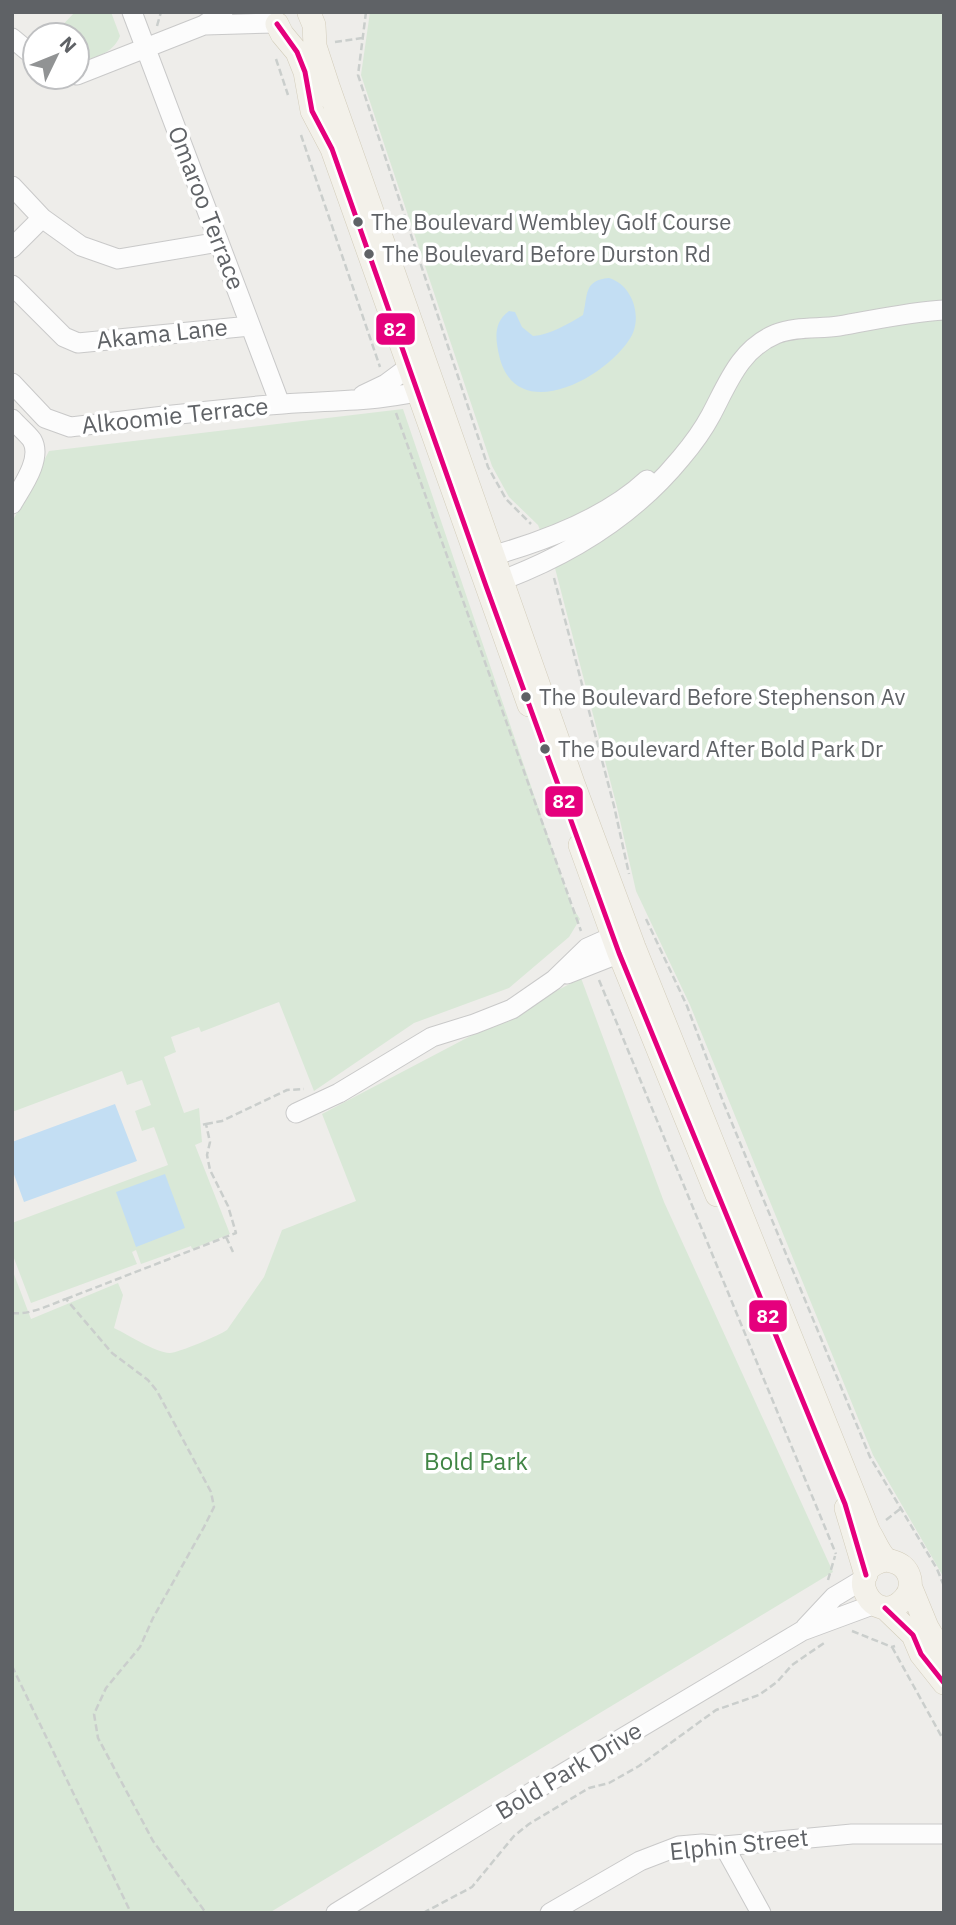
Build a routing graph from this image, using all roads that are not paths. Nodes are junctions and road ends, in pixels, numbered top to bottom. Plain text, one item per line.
1 (132, 12) edge
2 (223, 12) edge
3 (309, 13) edge
4 (272, 20) edge
5 (204, 25) junction
6 (146, 48) junction
7 (91, 70) edge
8 (12, 186) edge
9 (42, 218) junction
10 (219, 242) junction
11 (12, 248) edge
12 (12, 285) edge
13 (944, 299) edge
14 (944, 310) edge
15 (250, 326) junction
16 (417, 364) junction
17 (12, 383) edge
18 (426, 390) junction
19 (388, 391) junction
20 (280, 404) junction
21 (12, 419) edge
22 (12, 504) edge
23 (485, 558) junction
24 (494, 583) junction
25 (628, 936) junction
26 (296, 1114) dead end
27 (887, 1560) junction
28 (865, 1577) junction
29 (911, 1588) junction
30 (880, 1606) junction
31 (802, 1631) junction
32 (944, 1656) edge
33 (944, 1683) edge
34 (944, 1834) edge
35 (724, 1846) junction
36 (336, 1913) edge
37 (550, 1913) edge
38 (761, 1913) edge

1 - 6 street, Omaroo Terrace
2 - 5 street
3 - 4 main road
3 - 16 main road
4 - 5 street
4 - 16 main road
5 - 6 street
6 - 7 street
6 - 10 street, Omaroo Terrace
8 - 9 street
9 - 10 street
9 - 11 street
10 - 15 street, Omaroo Terrace
12 - 15 street, Akama Lane
13 - 23 street
14 - 24 street
15 - 20 street, Omaroo Terrace
16 - 18 main road
16 - 19 street
17 - 20 street, Alkoomie Terrace
18 - 19 street, Alkoomie Terrace
18 - 23 main road
19 - 20 street, Alkoomie Terrace
21 - 22 street
23 - 24 main road
24 - 25 main road
25 - 26 street
25 - 27 main road
25 - 28 main road
27 - 28 main road
27 - 29 main road
28 - 30 main road
28 - 31 street, Bold Park Drive
29 - 30 main road
29 - 32 main road
30 - 31 street, Bold Park Drive
30 - 33 main road
31 - 36 street, Bold Park Drive
34 - 35 street, Elphin Street
35 - 37 street, Elphin Street
35 - 38 street

